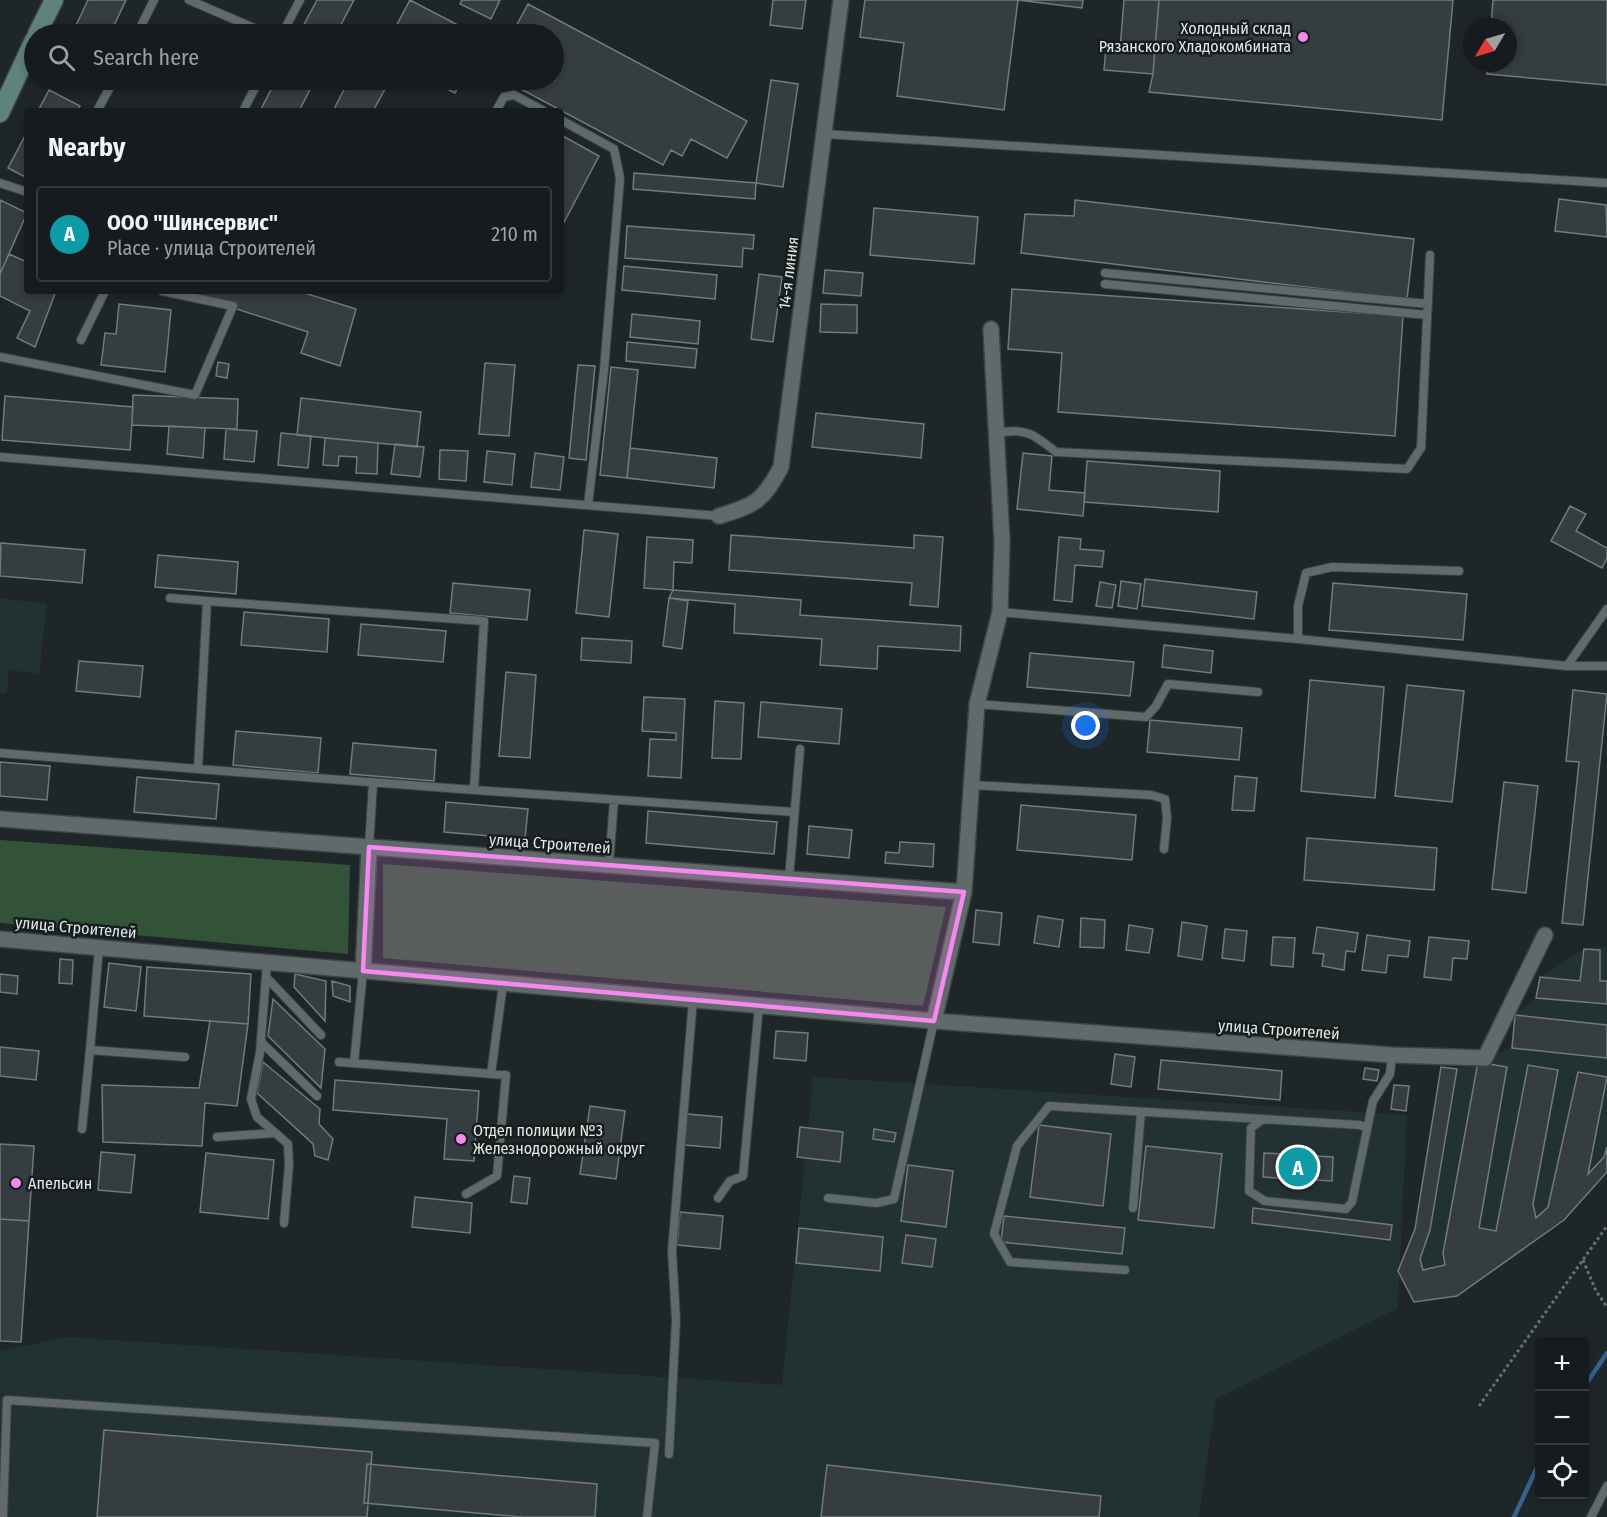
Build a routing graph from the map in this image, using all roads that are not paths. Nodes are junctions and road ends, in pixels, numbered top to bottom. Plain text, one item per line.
1 (54, 0) edge
2 (154, 0) edge
3 (189, 0) edge
4 (300, 0) edge
5 (841, 0) edge
6 (42, 24) edge
7 (142, 24) edge
8 (244, 24) edge
9 (287, 24) edge
10 (24, 61) edge
11 (109, 90) edge
12 (254, 90) edge
13 (99, 108) edge
14 (245, 108) edge
15 (498, 108) edge
16 (538, 108) edge
17 (0, 113) edge
18 (564, 122) edge
19 (824, 134) junction
20 (0, 183) edge
21 (1607, 183) edge
22 (24, 191) edge
23 (1430, 255) dead end
24 (1105, 273) dead end
25 (1105, 284) dead end
26 (104, 294) edge
27 (176, 294) edge
28 (1428, 304) junction
29 (1427, 315) junction
30 (991, 329) dead end
31 (81, 340) dead end
32 (0, 357) edge
33 (998, 434) junction
34 (0, 456) edge
35 (588, 505) junction
36 (719, 516) joint
37 (1459, 571) dead end
38 (170, 598) dead end
39 (207, 601) junction
40 (1607, 609) edge
41 (1000, 612) junction
42 (1298, 639) junction
43 (1567, 666) junction
44 (1607, 666) edge
45 (1258, 692) dead end
46 (977, 704) junction
47 (800, 748) dead end
48 (0, 753) edge
49 (198, 769) junction
50 (373, 783) junction
51 (972, 784) junction
52 (474, 790) junction
53 (614, 800) junction
54 (794, 812) junction
55 (0, 819) edge
56 (369, 847) junction
57 (1164, 849) dead end
58 (609, 865) junction
59 (789, 879) junction
60 (964, 892) junction
61 (1545, 934) dead end
62 (0, 939) edge
63 (99, 948) junction
64 (266, 970) junction
65 (363, 971) junction
66 (503, 984) junction
67 (693, 1000) junction
68 (759, 1006) junction
69 (934, 1022) junction
70 (321, 1035) dead end
71 (261, 1042) junction
72 (90, 1050) junction
73 (1392, 1055) junction
74 (185, 1057) dead end
75 (339, 1062) dead end
76 (354, 1063) junction
77 (491, 1074) junction
78 (317, 1096) dead end
79 (1141, 1112) junction
80 (1263, 1119) junction
81 (1367, 1128) junction
82 (82, 1129) dead end
83 (275, 1133) junction
84 (217, 1137) dead end
85 (466, 1194) dead end
86 (718, 1198) dead end
87 (828, 1198) dead end
88 (1133, 1208) dead end
89 (284, 1223) dead end
90 (1125, 1270) dead end
91 (669, 1454) dead end
92 (1607, 1486) edge
93 (3, 1517) edge
94 (647, 1517) edge
95 (1591, 1517) edge

1 - 6 street
2 - 7 lane
3 - 8 lane
4 - 9 lane
5 - 19 street, 14-я линия
10 - 17 street
11 - 13 lane
12 - 14 lane
15 - 16 lane
18 - 35 lane
19 - 21 lane
19 - 36 street, 14-я линия
20 - 22 lane
23 - 28 lane
24 - 28 lane
25 - 29 lane
26 - 31 lane
27 - 32 lane
28 - 29 lane
29 - 33 lane
30 - 33 street
33 - 41 street
34 - 35 lane
35 - 36 lane
37 - 42 lane
38 - 39 lane
39 - 49 lane
39 - 52 lane
40 - 43 lane
41 - 42 lane
41 - 46 street
42 - 43 lane
43 - 44 lane
45 - 46 lane
46 - 51 street
47 - 54 lane
48 - 49 lane
49 - 50 lane
50 - 52 lane
50 - 56 lane
51 - 57 lane
51 - 60 street
52 - 53 lane
53 - 54 lane
53 - 58 lane
54 - 59 lane
55 - 56 street, улица Строителей
56 - 58 street, улица Строителей
56 - 65 street
58 - 59 street, улица Строителей
59 - 60 street, улица Строителей
60 - 69 street
61 - 73 street, улица Строителей
62 - 63 street, улица Строителей
63 - 64 street, улица Строителей
63 - 72 lane
64 - 65 street, улица Строителей
64 - 70 lane
64 - 71 lane
65 - 66 street, улица Строителей
65 - 76 lane
66 - 67 street, улица Строителей
66 - 77 lane
67 - 68 street, улица Строителей
67 - 91 lane
68 - 69 street, улица Строителей
68 - 86 lane
69 - 73 street, улица Строителей
69 - 87 lane
71 - 78 lane
71 - 83 lane
72 - 74 lane
72 - 82 lane
73 - 81 lane
75 - 76 lane
76 - 77 lane
77 - 85 lane
79 - 80 lane
79 - 88 lane
79 - 90 lane
80 - 81 lane
80 - 81 lane
83 - 84 lane
83 - 89 lane
92 - 95 lane
93 - 94 lane

